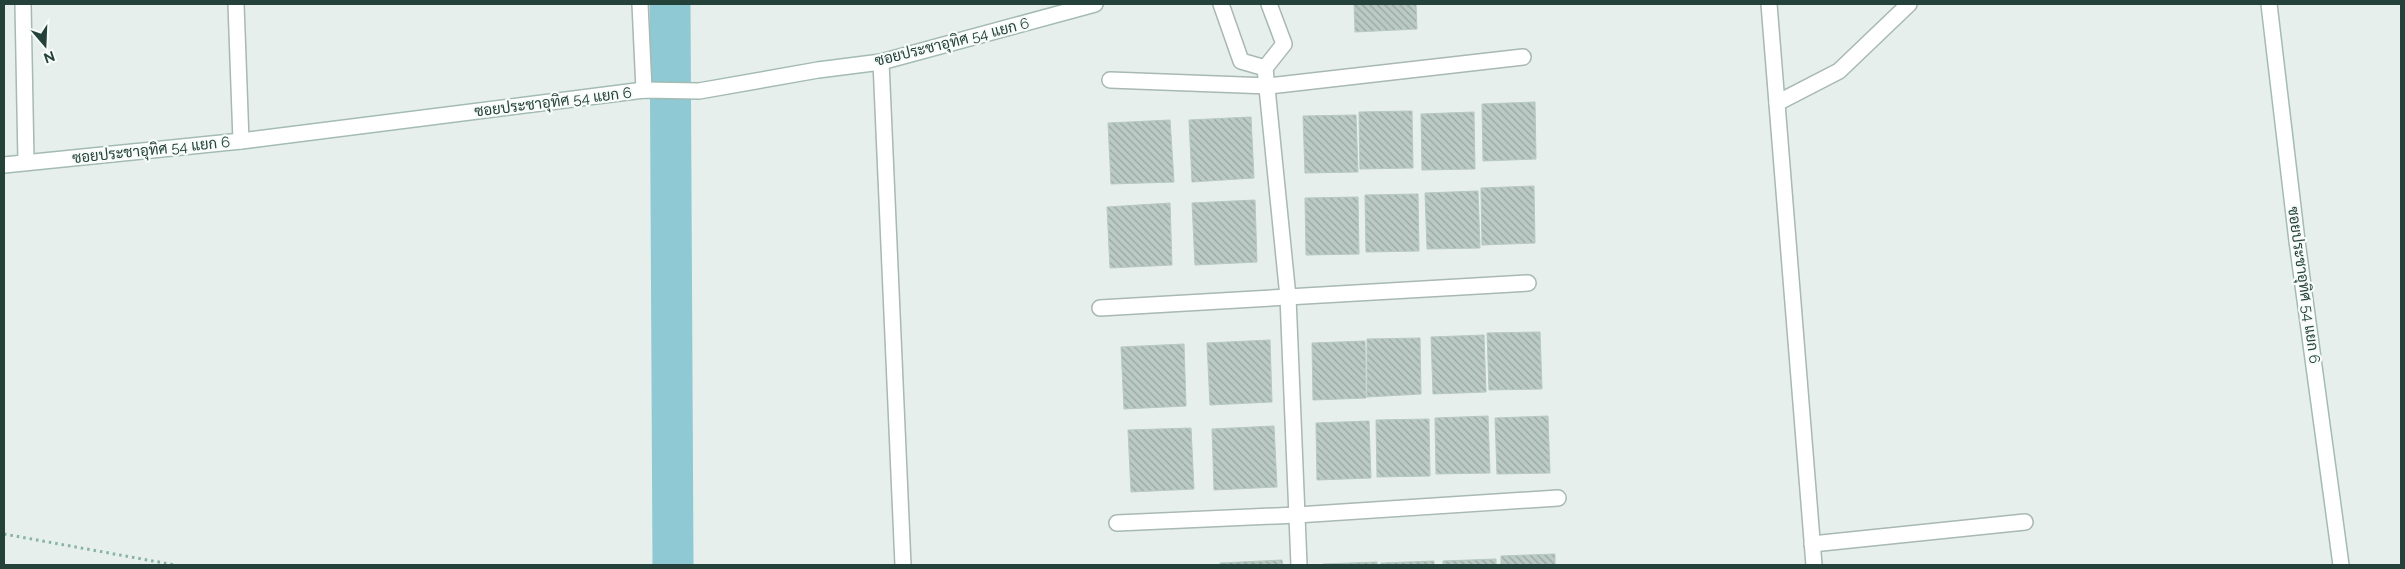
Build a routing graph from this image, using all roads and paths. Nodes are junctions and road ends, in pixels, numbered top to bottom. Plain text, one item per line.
1 (22, 4) edge
2 (236, 4) edge
3 (640, 4) edge
4 (1095, 4) edge
5 (1221, 4) edge
6 (1269, 4) edge
7 (1769, 4) edge
8 (1909, 4) edge
9 (2269, 4) edge
10 (1523, 57) dead end
11 (881, 62) junction
12 (1265, 68) junction
13 (1110, 80) dead end
14 (1268, 86) junction
15 (644, 90) junction
16 (1777, 104) junction
17 (240, 141) junction
18 (26, 162) junction
19 (4, 165) edge
20 (1528, 283) dead end
21 (1288, 297) junction
22 (1100, 308) dead end
23 (1558, 498) dead end
24 (1297, 515) junction
25 (2025, 522) dead end
26 (1118, 523) dead end
27 (4, 534) edge
28 (1812, 544) junction
29 (175, 565) edge
30 (903, 565) edge
31 (1299, 565) edge
32 (1814, 565) edge
33 (2341, 565) edge

1 - 18 street
2 - 17 street
3 - 15 street
4 - 11 street, ซอยประชาอุทิศ 54 แยก 6
5 - 12 street
6 - 12 street
7 - 16 street
8 - 16 street
9 - 33 street, ซอยประชาอุทิศ 54 แยก 6
10 - 14 street
11 - 15 street, ซอยประชาอุทิศ 54 แยก 6
11 - 30 street
12 - 14 street
13 - 14 street
14 - 21 street
15 - 17 street, ซอยประชาอุทิศ 54 แยก 6
16 - 28 street
17 - 18 street, ซอยประชาอุทิศ 54 แยก 6
18 - 19 street, ซอยประชาอุทิศ 54 แยก 6
20 - 21 street
21 - 22 street
21 - 24 street
23 - 24 street
24 - 26 street
24 - 31 street
25 - 28 street
27 - 29 path
28 - 32 street

